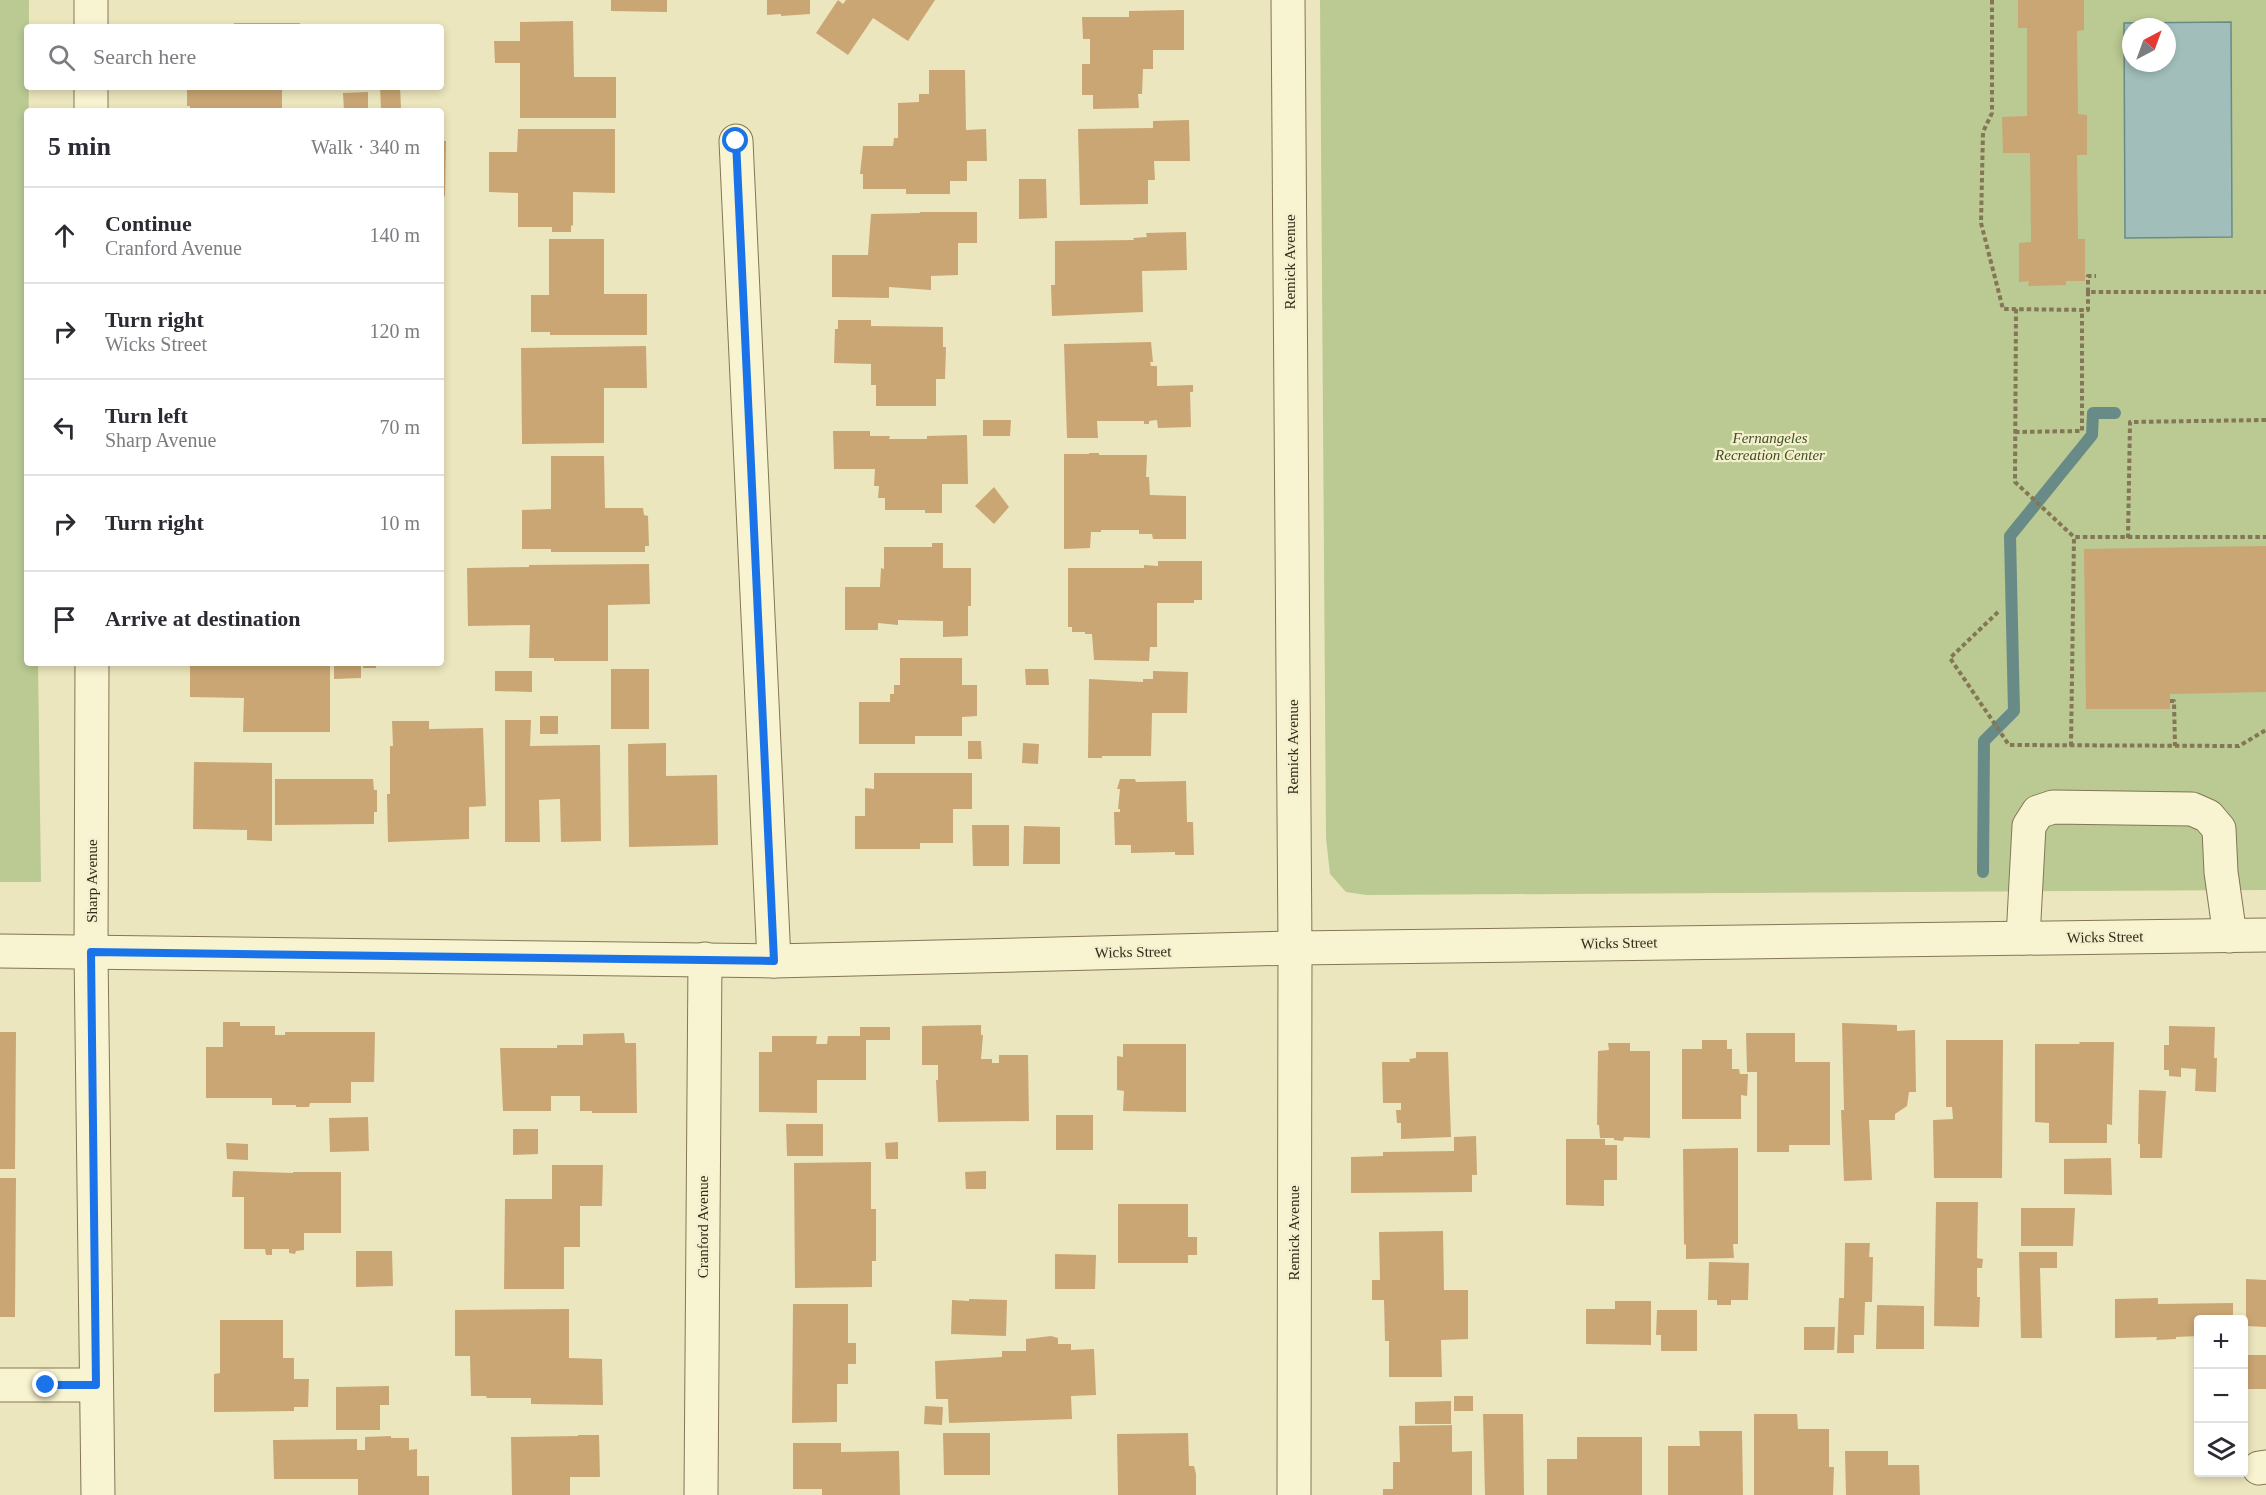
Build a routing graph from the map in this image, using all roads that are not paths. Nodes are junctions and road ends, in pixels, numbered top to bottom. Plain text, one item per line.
1 (91, 0) edge
2 (1288, 0) edge
3 (91, 24) edge
4 (91, 90) edge
5 (91, 108) edge
6 (736, 141) dead end
7 (92, 666) edge
8 (2266, 935) edge
9 (2230, 936) junction
10 (2023, 938) junction
11 (1294, 948) junction
12 (0, 951) edge
13 (91, 952) junction
14 (705, 959) junction
15 (774, 961) junction
16 (0, 1385) edge
17 (96, 1385) junction
18 (98, 1495) edge
19 (702, 1495) edge
20 (1294, 1495) edge

1 - 3 street
2 - 11 street, Remick Avenue
4 - 5 street
6 - 15 street
7 - 13 street, Sharp Avenue
8 - 9 street, Wicks Street
9 - 10 street, Wicks Street
9 - 10 street
10 - 11 street, Wicks Street
11 - 15 street, Wicks Street
11 - 20 street, Remick Avenue
12 - 13 street, Wicks Street
13 - 14 street, Wicks Street
13 - 17 street, Sharp Avenue
14 - 15 street, Wicks Street
14 - 19 street, Cranford Avenue
16 - 17 street
17 - 18 street, Sharp Avenue

